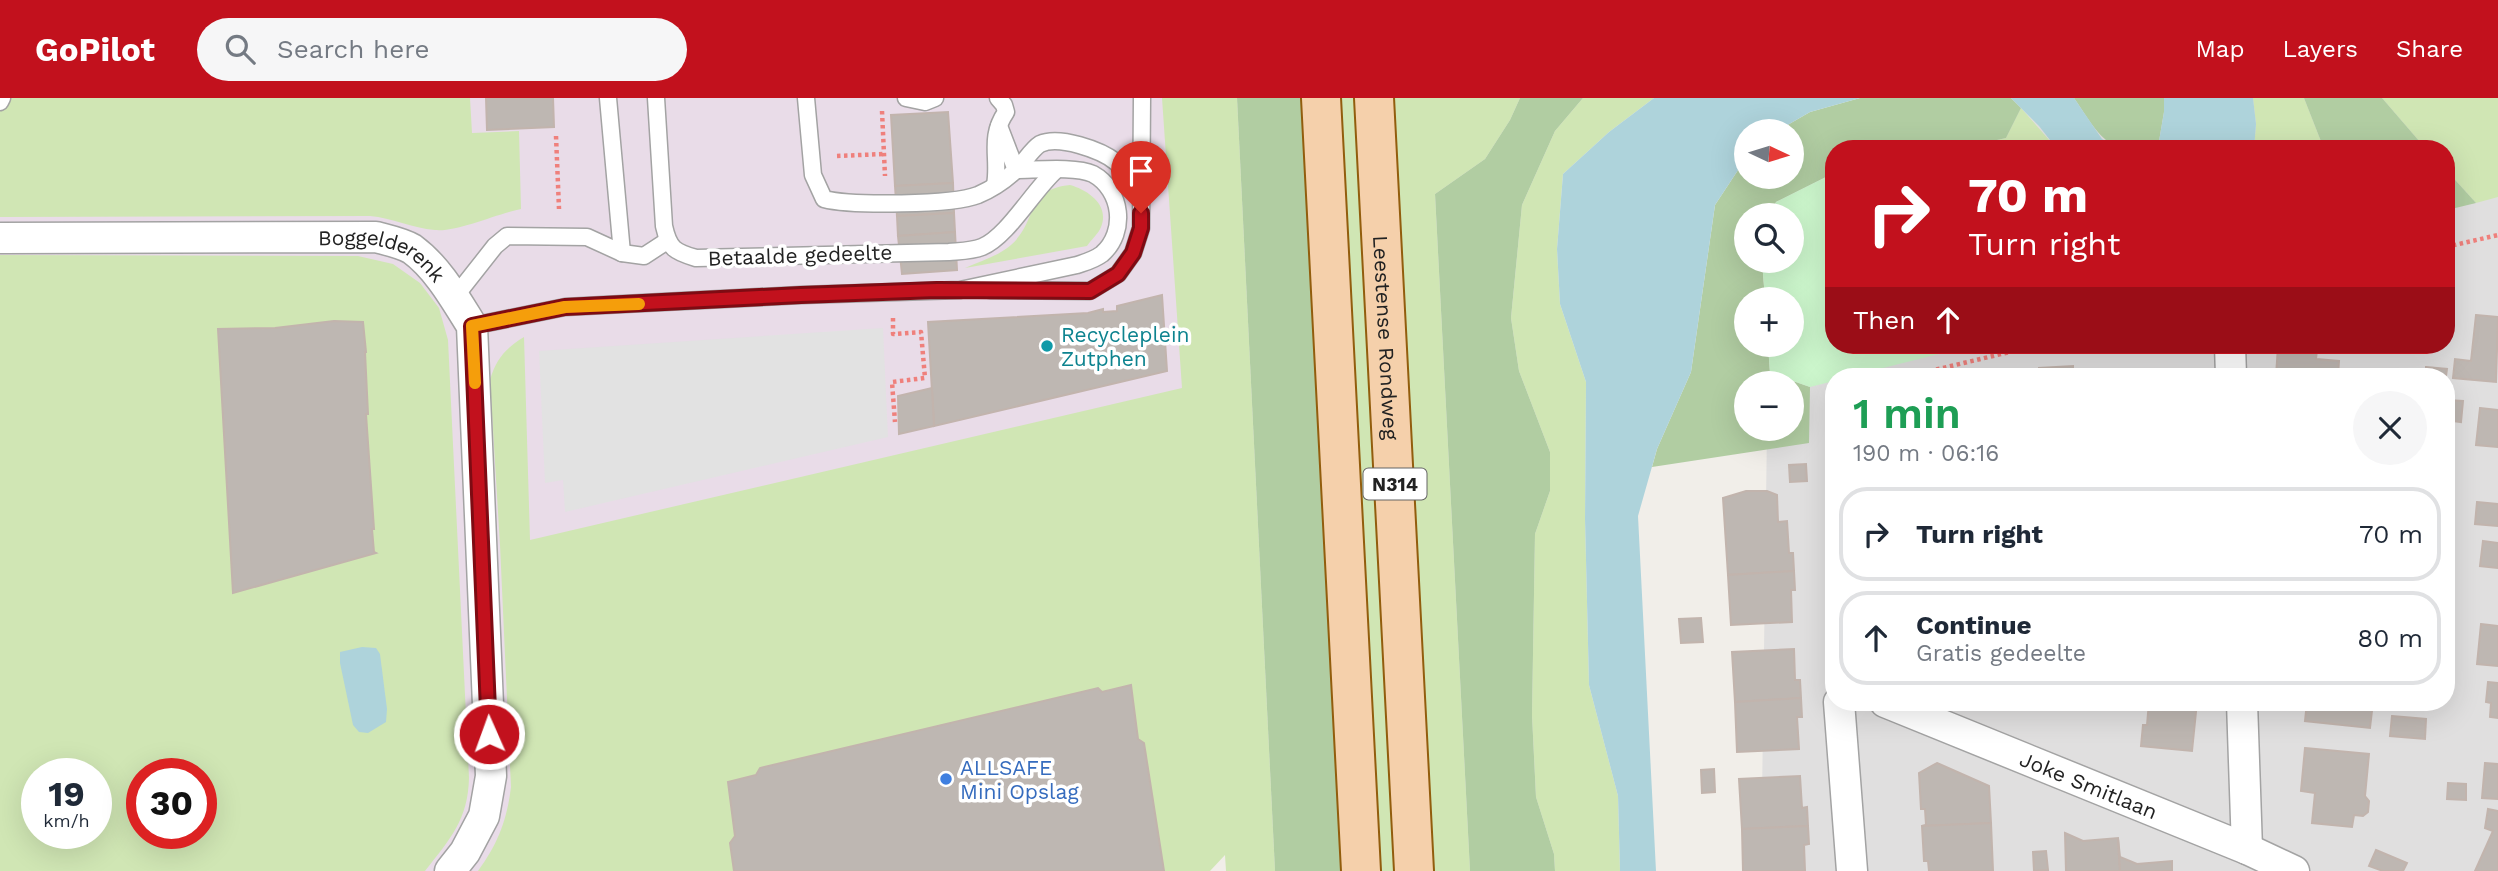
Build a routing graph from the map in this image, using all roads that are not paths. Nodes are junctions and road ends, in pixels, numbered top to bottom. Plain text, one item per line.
1 (608, 98) edge
2 (656, 98) edge
3 (806, 98) edge
4 (906, 98) edge
5 (935, 98) edge
6 (998, 98) edge
7 (1142, 98) edge
8 (1321, 98) edge
9 (1374, 98) edge
10 (999, 126) junction
11 (1016, 170) junction
12 (1055, 171) junction
13 (995, 185) junction
14 (1140, 197) junction
15 (0, 238) edge
16 (667, 241) junction
17 (622, 253) junction
18 (960, 290) junction
19 (454, 298) junction
20 (472, 326) junction
21 (1840, 711) edge
22 (1907, 711) edge
23 (2242, 711) edge
24 (2247, 849) junction
25 (450, 871) edge
26 (1361, 871) edge
27 (1414, 871) edge
28 (1852, 871) edge
29 (2294, 871) edge

1 - 17 lane
2 - 16 lane
3 - 13 lane
4 - 5 lane
6 - 10 lane
7 - 14 lane
8 - 26 main road, N314
9 - 27 main road, Leestense Rondweg / N314
10 - 11 lane
10 - 13 lane
11 - 12 lane
11 - 13 lane
11 - 14 lane
12 - 16 lane, Betaalde gedeelte
12 - 18 lane
14 - 18 lane
15 - 19 street, Boggelderenk
16 - 17 lane
17 - 19 lane
18 - 20 lane
19 - 20 street, Boggelderenk
20 - 25 street
21 - 28 street
22 - 24 street, Joke Smitlaan
23 - 24 street
24 - 29 street, Joke Smitlaan

